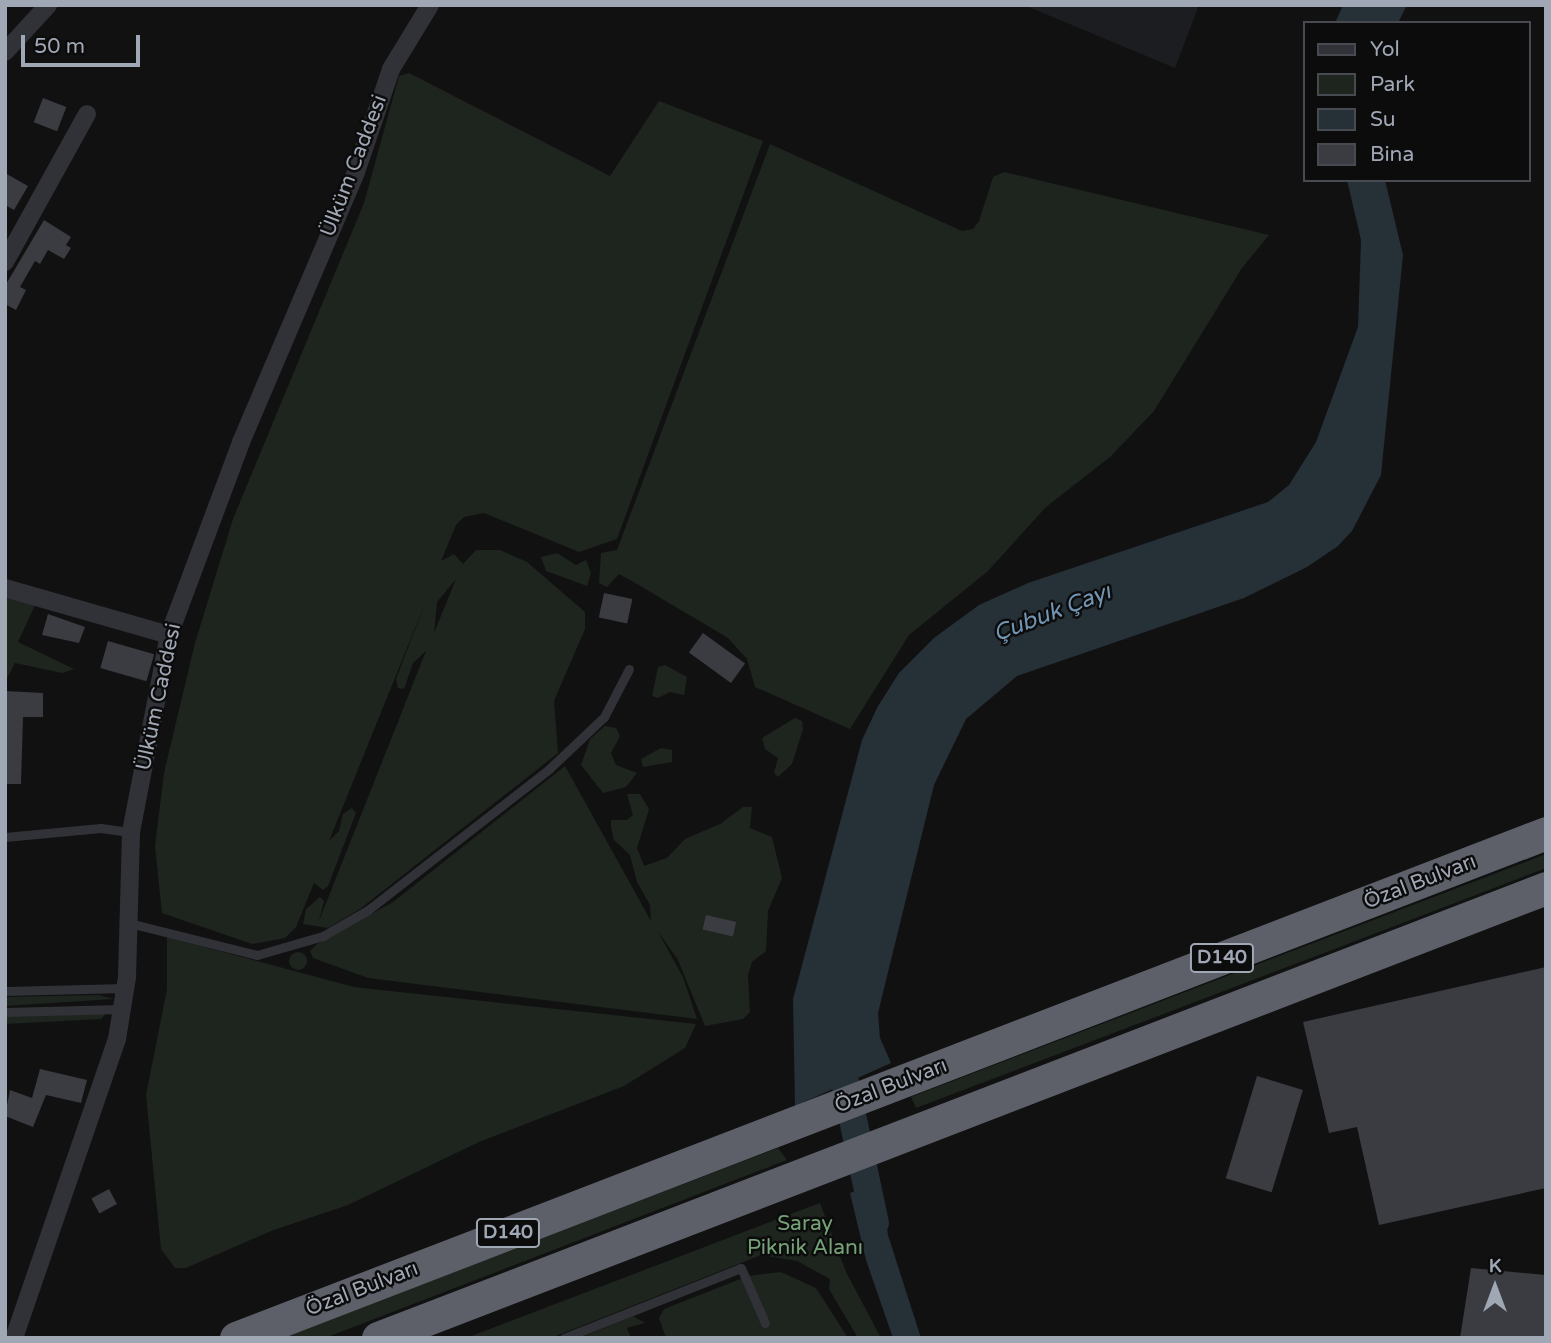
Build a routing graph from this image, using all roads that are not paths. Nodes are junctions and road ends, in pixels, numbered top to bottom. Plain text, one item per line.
1 (48, 5) edge
2 (430, 5) edge
3 (5, 52) edge
4 (87, 114) dead end
5 (5, 262) edge
6 (5, 589) edge
7 (169, 635) junction
8 (629, 669) dead end
9 (131, 832) junction
10 (1546, 833) edge
11 (5, 836) edge
12 (1543, 889) edge
13 (129, 923) junction
14 (127, 988) junction
15 (5, 991) edge
16 (124, 1009) junction
17 (5, 1012) edge
18 (765, 1323) dead end
19 (14, 1338) edge
20 (236, 1338) edge
21 (378, 1338) edge
22 (564, 1338) edge

1 - 3 street
2 - 7 street, Ülküm Caddesi
4 - 5 street
6 - 7 street
7 - 9 street, Ülküm Caddesi
8 - 13 lane
9 - 11 lane
9 - 13 street, Ülküm Caddesi
10 - 20 highway, Özal Bulvarı / D140
12 - 21 highway, D140
13 - 14 street, Ülküm Caddesi
14 - 15 lane
14 - 16 street, Ülküm Caddesi
16 - 17 lane
16 - 19 street, Ülküm Caddesi
18 - 22 lane

